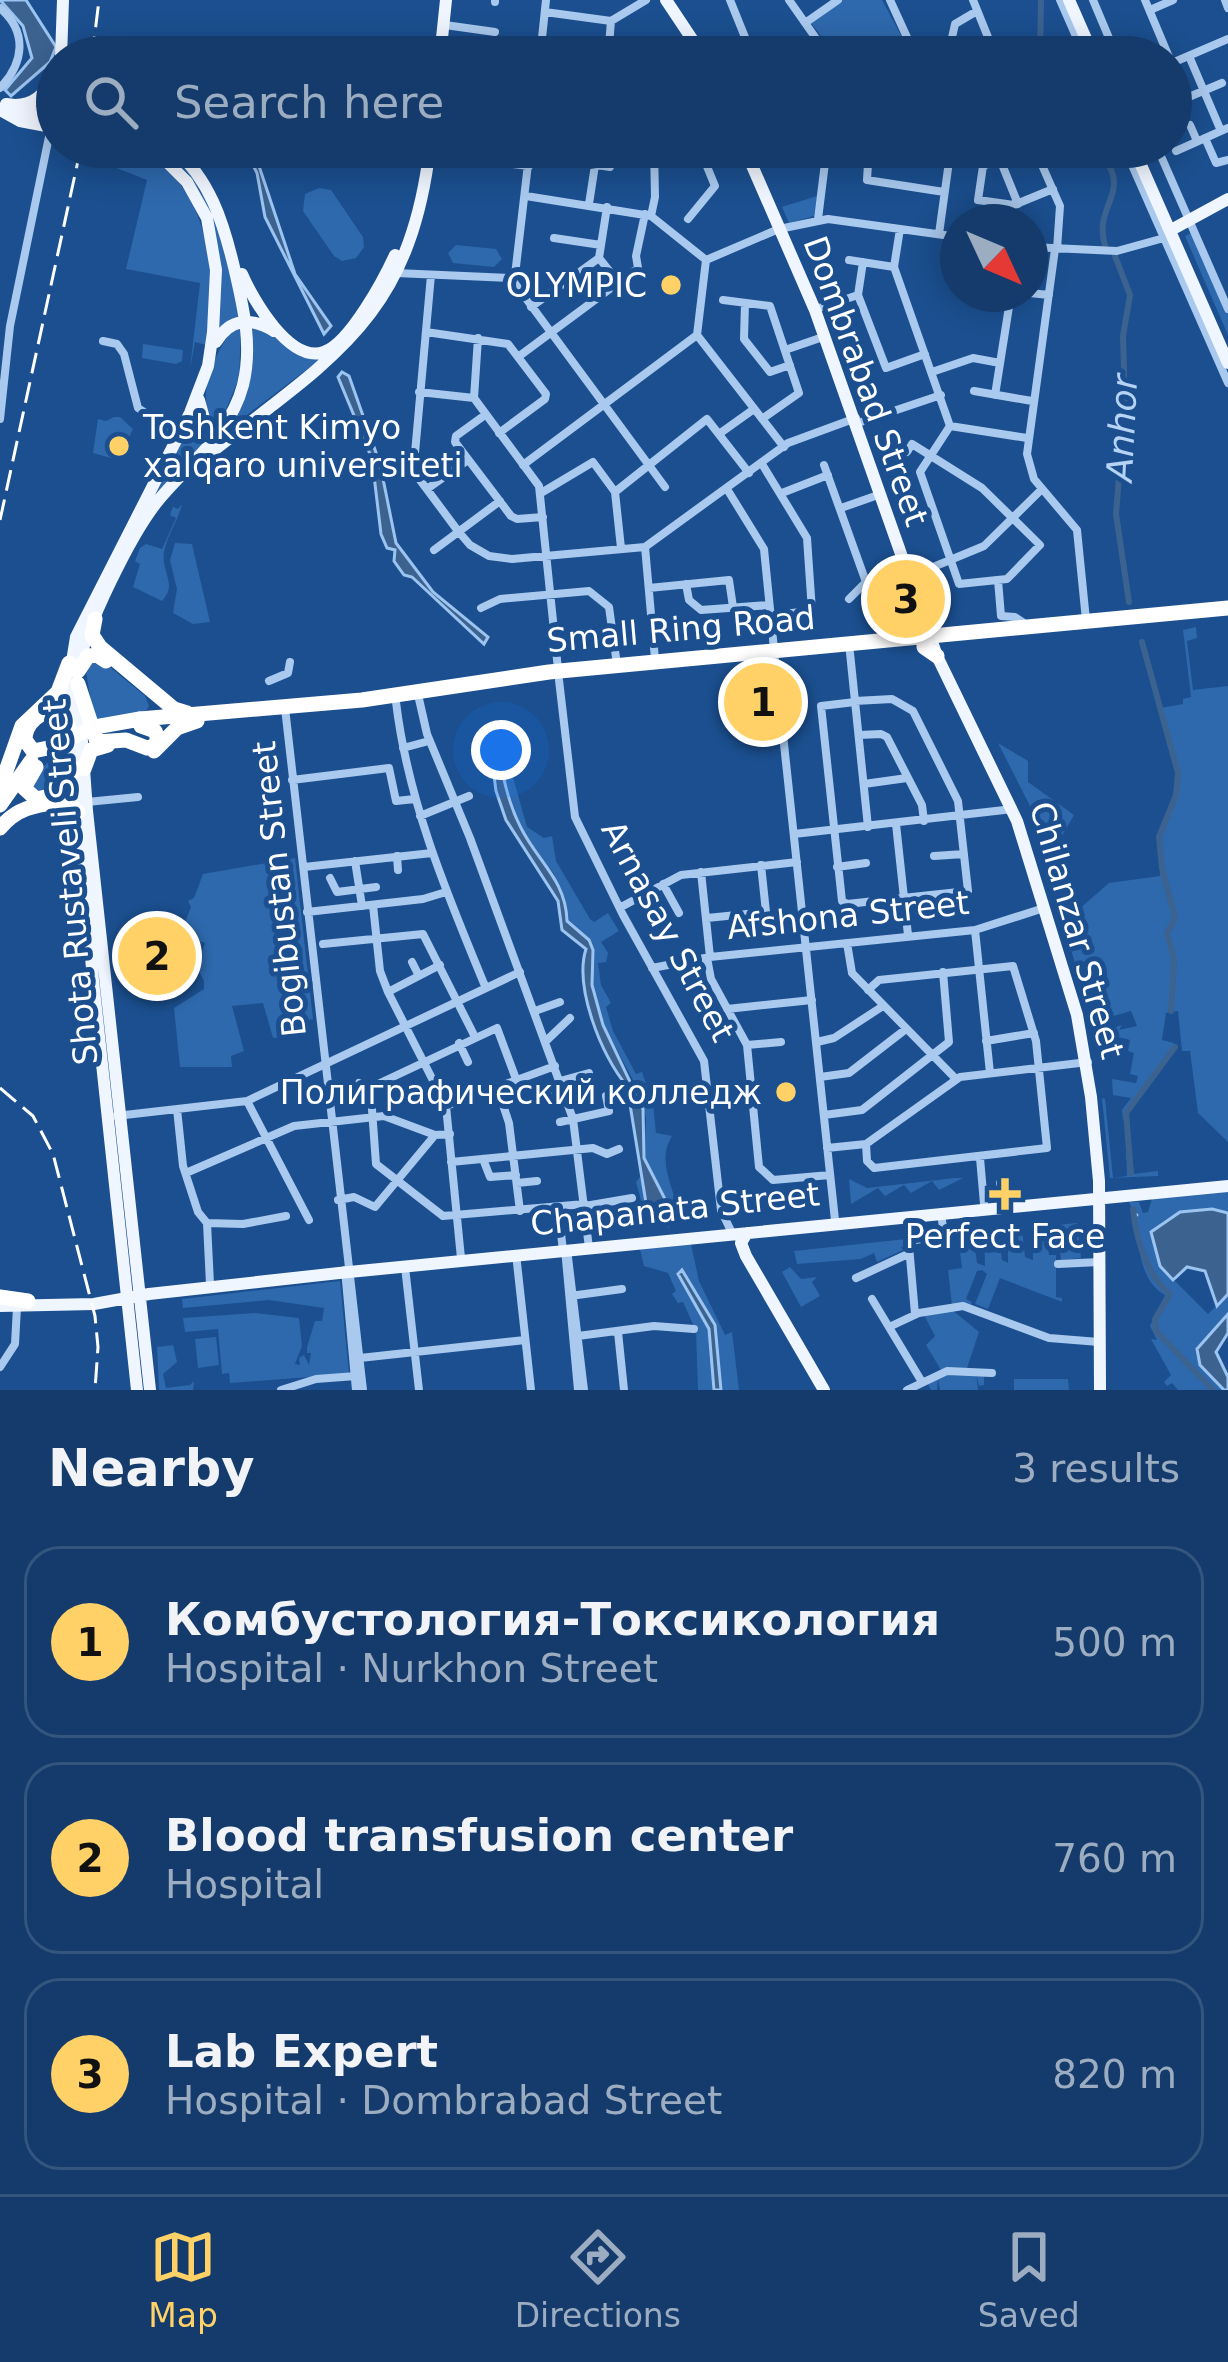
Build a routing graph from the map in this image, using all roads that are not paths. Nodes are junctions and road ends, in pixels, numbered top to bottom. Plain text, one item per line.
1 (66, 0) edge
2 (442, 0) edge
3 (545, 0) edge
4 (646, 0) edge
5 (668, 0) edge
6 (730, 0) edge
7 (788, 0) edge
8 (838, 0) edge
9 (909, 0) edge
10 (973, 0) edge
11 (1093, 0) edge
12 (1173, 0) edge
13 (1073, 1) edge
14 (892, 3) edge
15 (1147, 5) edge
16 (0, 8) edge
17 (977, 11) junction
18 (545, 12) junction
19 (611, 21) junction
20 (805, 23) junction
21 (443, 25) junction
22 (495, 32) dead end
23 (65, 36) edge
24 (438, 36) edge
25 (441, 36) edge
26 (543, 36) edge
27 (610, 36) edge
28 (691, 36) edge
29 (745, 36) edge
30 (814, 36) edge
31 (906, 36) edge
32 (954, 36) edge
33 (987, 36) edge
34 (1080, 36) edge
35 (1089, 36) edge
36 (1108, 36) edge
37 (1160, 36) edge
38 (1228, 39) edge
39 (1192, 55) edge
40 (1192, 64) edge
41 (1222, 83) dead end
42 (0, 88) edge
43 (1203, 91) junction
44 (1192, 96) edge
45 (36, 99) edge
46 (2, 104) edge
47 (36, 114) edge
48 (1192, 128) edge
49 (1224, 129) edge
50 (1201, 140) junction
51 (1192, 144) edge
52 (1228, 160) edge
53 (44, 168) edge
54 (173, 168) edge
55 (190, 168) edge
56 (426, 168) edge
57 (529, 168) edge
58 (595, 168) edge
59 (654, 168) edge
60 (708, 168) edge
61 (755, 168) edge
62 (824, 168) edge
63 (866, 168) edge
64 (948, 168) edge
65 (983, 168) edge
66 (1004, 168) edge
67 (1044, 168) edge
68 (1144, 168) edge
69 (1161, 168) edge
70 (1053, 189) junction
71 (944, 192) junction
72 (526, 196) junction
73 (1228, 203) edge
74 (589, 204) junction
75 (1018, 204) junction
76 (607, 207) junction
77 (648, 215) junction
78 (688, 219) dead end
79 (818, 219) junction
80 (781, 228) junction
81 (900, 229) junction
82 (1176, 230) junction
83 (939, 234) joint
84 (554, 238) dead end
85 (227, 240) junction
86 (601, 245) junction
87 (402, 247) junction
88 (1048, 248) edge
89 (1056, 249) junction
90 (598, 258) junction
91 (706, 260) junction
92 (849, 260) dead end
93 (863, 262) junction
94 (894, 267) junction
95 (396, 273) junction
96 (431, 275) junction
97 (511, 278) junction
98 (619, 283) junction
99 (0, 293) edge
100 (16, 295) junction
101 (857, 295) junction
102 (1049, 295) joint
103 (723, 301) dead end
104 (745, 303) junction
105 (531, 307) junction
106 (816, 309) junction
107 (1228, 309) edge
108 (1008, 312) edge
109 (366, 314) junction
110 (246, 321) junction
111 (426, 332) junction
112 (550, 334) junction
113 (697, 335) junction
114 (826, 336) junction
115 (478, 338) junction
116 (286, 340) junction
117 (103, 341) dead end
118 (785, 350) junction
119 (925, 354) junction
120 (1224, 354) edge
121 (518, 357) junction
122 (321, 359) junction
123 (1000, 362) junction
124 (790, 365) junction
125 (208, 366) junction
126 (932, 372) junction
127 (1228, 383) edge
128 (202, 387) junction
129 (418, 392) junction
130 (974, 392) dead end
131 (941, 395) junction
132 (995, 395) junction
133 (474, 398) junction
134 (1033, 401) junction
135 (603, 405) junction
136 (754, 409) junction
137 (485, 415) junction
138 (0, 419) edge
139 (762, 419) junction
140 (856, 421) junction
141 (950, 426) junction
142 (238, 432) junction
143 (219, 433) junction
144 (499, 433) junction
145 (180, 434) junction
146 (719, 434) junction
147 (1027, 438) junction
148 (784, 446) junction
149 (907, 452) dead end
150 (930, 455) junction
151 (468, 460) junction
152 (648, 464) junction
153 (762, 464) junction
154 (524, 465) junction
155 (749, 473) junction
156 (665, 487) dead end
157 (171, 488) junction
158 (727, 489) junction
159 (1042, 489) junction
160 (427, 490) junction
161 (615, 492) junction
162 (541, 493) junction
163 (782, 493) junction
164 (881, 494) junction
165 (500, 501) junction
166 (841, 508) junction
167 (543, 517) junction
168 (1012, 518) junction
169 (458, 531) junction
170 (645, 547) junction
171 (621, 548) junction
172 (434, 550) dead end
173 (547, 557) junction
174 (950, 560) junction
175 (908, 573) junction
176 (998, 580) junction
177 (866, 582) junction
178 (686, 584) junction
179 (649, 588) junction
180 (551, 594) junction
181 (849, 599) dead end
182 (733, 607) junction
183 (481, 608) dead end
184 (770, 610) junction
185 (1220, 616) edge
186 (95, 619) junction
187 (1086, 622) junction
188 (1030, 627) junction
189 (932, 640) junction
190 (850, 653) junction
191 (775, 655) junction
192 (290, 662) dead end
193 (655, 662) junction
194 (617, 665) junction
195 (75, 673) junction
196 (559, 675) junction
197 (269, 681) dead end
198 (419, 696) junction
199 (855, 702) junction
200 (397, 705) junction
201 (285, 712) junction
202 (218, 713) junction
203 (200, 720) junction
204 (140, 723) junction
205 (70, 731) junction
206 (859, 735) junction
207 (429, 741) junction
208 (403, 748) junction
209 (49, 752) junction
210 (36, 767) junction
211 (79, 769) junction
212 (908, 778) junction
213 (293, 780) junction
214 (864, 784) junction
215 (0, 788) edge
216 (469, 796) dead end
217 (138, 797) dead end
218 (415, 799) junction
219 (455, 803) junction
220 (0, 805) edge
221 (82, 807) junction
222 (1014, 809) junction
223 (420, 816) junction
224 (960, 817) junction
225 (924, 821) junction
226 (896, 824) junction
227 (0, 825) edge
228 (868, 827) junction
229 (834, 830) junction
230 (794, 834) junction
231 (432, 853) junction
232 (964, 854) junction
233 (397, 856) junction
234 (934, 856) dead end
235 (355, 861) junction
236 (796, 862) junction
237 (866, 863) dead end
238 (761, 865) junction
239 (304, 867) junction
240 (837, 867) junction
241 (398, 870) dead end
242 (701, 872) junction
243 (330, 878) dead end
244 (663, 884) junction
245 (376, 887) dead end
246 (359, 890) junction
247 (446, 892) junction
248 (904, 898) junction
249 (734, 900) dead end
250 (367, 906) junction
251 (621, 907) junction
252 (1046, 907) junction
253 (307, 912) junction
254 (679, 913) dead end
255 (736, 915) junction
256 (706, 918) junction
257 (975, 929) junction
258 (908, 935) junction
259 (376, 936) junction
260 (847, 943) junction
261 (323, 944) dead end
262 (806, 946) junction
263 (709, 957) junction
264 (412, 962) dead end
265 (440, 965) junction
266 (652, 968) junction
267 (978, 968) junction
268 (520, 972) junction
269 (943, 972) junction
270 (419, 976) junction
271 (485, 986) junction
272 (539, 988) dead end
273 (868, 990) junction
274 (388, 992) junction
275 (528, 993) junction
276 (458, 1000) junction
277 (812, 1000) junction
278 (560, 1002) dead end
279 (884, 1006) junction
280 (727, 1009) junction
281 (535, 1011) junction
282 (570, 1018) dead end
283 (405, 1025) junction
284 (906, 1029) junction
285 (1034, 1033) junction
286 (475, 1037) junction
287 (546, 1041) junction
288 (986, 1041) junction
289 (781, 1042) dead end
290 (817, 1042) junction
291 (459, 1043) junction
292 (747, 1045) junction
293 (934, 1057) junction
294 (424, 1061) junction
295 (468, 1062) dead end
296 (1088, 1062) junction
297 (325, 1066) junction
298 (554, 1066) junction
299 (1039, 1068) junction
300 (589, 1073) dead end
301 (990, 1073) junction
302 (820, 1077) junction
303 (516, 1079) junction
304 (956, 1079) junction
305 (560, 1082) junction
306 (359, 1083) dead end
307 (497, 1087) junction
308 (374, 1090) junction
309 (564, 1092) junction
310 (606, 1096) dead end
311 (551, 1097) dead end
312 (247, 1101) junction
313 (446, 1106) junction
314 (178, 1109) junction
315 (824, 1114) junction
316 (114, 1117) junction
317 (374, 1117) junction
318 (573, 1119) junction
319 (330, 1121) junction
320 (560, 1122) dead end
321 (450, 1134) junction
322 (434, 1135) junction
323 (264, 1138) junction
324 (866, 1144) junction
325 (827, 1148) junction
326 (619, 1149) dead end
327 (578, 1150) junction
328 (514, 1156) junction
329 (980, 1158) junction
330 (483, 1159) junction
331 (451, 1162) junction
332 (186, 1173) junction
333 (830, 1175) junction
334 (395, 1179) junction
335 (516, 1179) junction
336 (537, 1181) dead end
337 (1228, 1182) edge
338 (1000, 1183) dead end
339 (1102, 1195) junction
340 (632, 1198) dead end
341 (339, 1200) junction
342 (585, 1205) junction
343 (1002, 1205) junction
344 (558, 1207) junction
345 (984, 1207) junction
346 (520, 1211) junction
347 (941, 1211) junction
348 (286, 1216) dead end
349 (457, 1217) junction
350 (308, 1220) dead end
351 (835, 1222) junction
352 (207, 1223) junction
353 (739, 1234) junction
354 (589, 1247) junction
355 (565, 1249) junction
356 (908, 1252) junction
357 (516, 1254) junction
358 (461, 1260) junction
359 (1101, 1262) junction
360 (1058, 1264) dead end
361 (405, 1267) junction
362 (347, 1271) junction
363 (856, 1278) dead end
364 (210, 1286) junction
365 (622, 1289) dead end
366 (134, 1295) junction
367 (571, 1295) junction
368 (872, 1299) dead end
369 (10, 1302) edge
370 (915, 1314) junction
371 (889, 1327) junction
372 (694, 1329) dead end
373 (618, 1332) junction
374 (576, 1336) junction
375 (525, 1340) junction
376 (1103, 1342) junction
377 (415, 1353) junction
378 (360, 1358) junction
379 (0, 1367) edge
380 (992, 1373) dead end
381 (358, 1376) junction
382 (922, 1382) junction
383 (137, 1390) edge
384 (149, 1390) edge
385 (281, 1390) edge
386 (360, 1390) edge
387 (418, 1390) edge
388 (531, 1390) edge
389 (581, 1390) edge
390 (624, 1390) edge
391 (826, 1390) edge
392 (907, 1390) edge
393 (1102, 1390) edge

1 - 23 main road
2 - 21 main road
2 - 24 main road
3 - 18 street
4 - 19 street
5 - 28 main road
6 - 29 street
7 - 20 street
8 - 20 street
9 - 14 street
10 - 17 street
11 - 36 street
12 - 15 street
13 - 34 street
13 - 35 main road
14 - 31 street
15 - 37 street
16 - 42 street
17 - 32 street
17 - 33 street
18 - 19 street
18 - 26 street
19 - 27 street
20 - 30 street
21 - 22 street
21 - 25 main road
38 - 39 street
40 - 43 street
41 - 43 street
43 - 44 street
43 - 49 street
45 - 46 main road
46 - 47 main road
48 - 50 street
49 - 50 street
50 - 51 street
50 - 52 street
53 - 100 street
54 - 125 main road, Shota Rustaveli Street
55 - 85 main road, Shota Rustaveli Street
56 - 87 main road
57 - 72 street
58 - 74 street
59 - 77 street
60 - 78 street
61 - 80 main road, Dombrabad Street
62 - 79 street
63 - 71 street
64 - 71 street
65 - 75 street
66 - 75 street
67 - 70 street
68 - 82 main road
69 - 82 street
70 - 75 street
70 - 89 street
71 - 83 street
72 - 74 street
72 - 97 street
73 - 82 main road
74 - 76 street
76 - 77 street
76 - 86 street
77 - 91 street
77 - 98 street
79 - 80 street
79 - 81 street
80 - 91 street
80 - 106 main road, Dombrabad Street
81 - 83 street
81 - 94 street
82 - 89 street
82 - 107 street
82 - 120 main road
84 - 86 street
85 - 110 main road, Shota Rustaveli Street
85 - 116 main road
86 - 90 street
87 - 95 main road
87 - 109 main road
88 - 89 street
89 - 102 street
90 - 98 street
90 - 105 street
91 - 113 street
92 - 93 street
93 - 94 street
93 - 101 street
94 - 119 street
95 - 96 street
95 - 109 main road
96 - 97 street
96 - 111 street
97 - 105 street
98 - 112 street
99 - 100 street
100 - 138 street
101 - 106 street
101 - 119 street
102 - 134 street
103 - 104 street
104 - 118 street
104 - 124 street
105 - 112 street
106 - 114 main road, Dombrabad Street
108 - 123 street
109 - 122 main road
110 - 116 main road
110 - 125 main road
110 - 143 main road, Shota Rustaveli Street
111 - 115 street
111 - 129 street
112 - 121 street
112 - 135 street
113 - 135 street
113 - 136 street
114 - 118 street
114 - 140 main road, Dombrabad Street
115 - 121 street
115 - 133 street
116 - 122 main road
117 - 145 street
118 - 124 street
119 - 126 street
120 - 127 street
121 - 144 street
122 - 142 main road
123 - 126 street
123 - 132 street
124 - 139 street
125 - 128 main road, Shota Rustaveli Street
126 - 131 street
128 - 143 main road
128 - 145 main road, Shota Rustaveli Street
129 - 133 street
129 - 160 street
130 - 132 street
131 - 140 street
131 - 141 street
132 - 134 street
133 - 137 street
134 - 147 street
135 - 152 street
135 - 154 street
136 - 139 street
136 - 146 street
137 - 144 street
137 - 151 street
139 - 148 street
140 - 148 street
140 - 164 main road, Dombrabad Street
141 - 147 street
141 - 150 street
142 - 143 main road
142 - 157 main road
143 - 157 main road, Shota Rustaveli Street
144 - 154 street
145 - 195 main road, Shota Rustaveli Street
146 - 152 street
146 - 155 street
147 - 159 street
148 - 153 street
149 - 150 street
150 - 168 street
150 - 174 street
151 - 160 street
151 - 165 street
152 - 156 street
152 - 161 street
153 - 155 street
153 - 163 street
154 - 162 street
155 - 158 street
157 - 186 main road, Shota Rustaveli Street
158 - 170 street
158 - 184 street
159 - 168 street
159 - 187 street
160 - 169 street
161 - 162 street
161 - 171 street
162 - 167 street, Arnasay Street
163 - 166 street
163 - 184 street
164 - 166 street
164 - 175 main road, Dombrabad Street
165 - 167 street
165 - 169 street
166 - 177 street
167 - 173 street, Arnasay Street
168 - 174 street
168 - 176 street
169 - 172 street
169 - 173 street
170 - 171 street
170 - 179 street
171 - 173 street
173 - 180 street, Arnasay Street
174 - 175 street
174 - 176 street
175 - 177 street
175 - 189 main road, Dombrabad Street
175 - 189 main road, Dombrabad Street
176 - 188 street
177 - 181 street
178 - 179 street
178 - 182 street
178 - 182 street
179 - 193 street
180 - 183 street
180 - 194 street
180 - 196 street, Arnasay Street
182 - 184 street
184 - 191 street
185 - 187 highway, Small Ring Road
185 - 189 highway, Small Ring Road
186 - 195 main road, Shota Rustaveli Street
186 - 202 highway
187 - 188 highway, Small Ring Road
188 - 189 highway, Small Ring Road
189 - 190 highway, Small Ring Road
189 - 191 highway, Small Ring Road
189 - 222 main road, Chilanzar Street
190 - 191 highway, Small Ring Road
190 - 199 street
191 - 193 highway, Small Ring Road
191 - 196 highway, Small Ring Road
191 - 230 street
192 - 197 street
193 - 194 highway, Small Ring Road
194 - 196 highway, Small Ring Road
195 - 204 highway
195 - 204 highway
195 - 205 main road, Shota Rustaveli Street
195 - 211 main road, Shota Rustaveli Street
195 - 215 highway
196 - 198 highway, Small Ring Road
196 - 251 street, Arnasay Street
198 - 200 highway, Small Ring Road
198 - 201 highway, Small Ring Road
198 - 207 street
199 - 206 street
199 - 224 street
199 - 229 street
200 - 201 highway, Small Ring Road
200 - 208 street
201 - 202 highway, Small Ring Road
201 - 203 highway, Small Ring Road
201 - 213 street, Bogibustan Street
202 - 204 highway, Small Ring Road
203 - 204 highway, Small Ring Road
203 - 211 highway
204 - 209 highway, Small Ring Road, bridge
205 - 209 highway
205 - 211 main road, Shota Rustaveli Street
206 - 212 street
206 - 214 street
207 - 208 street
207 - 219 street
208 - 218 street
209 - 210 highway, Small Ring Road
209 - 220 highway, Small Ring Road
210 - 211 highway
210 - 227 highway, Small Ring Road
211 - 221 main road, Shota Rustaveli Street
212 - 214 street
212 - 225 street
213 - 218 street
213 - 239 street, Bogibustan Street
213 - 253 street, Bogibustan Street
214 - 228 street
216 - 219 street
217 - 221 street
218 - 223 street
219 - 223 street
219 - 268 street
221 - 227 highway
221 - 316 main road, Shota Rustaveli Street
222 - 224 street
222 - 252 main road, Chilanzar Street
223 - 231 street
224 - 225 street
224 - 232 street
225 - 226 street
226 - 228 street
226 - 248 street
228 - 229 street
229 - 230 street
229 - 240 street
230 - 236 street
231 - 233 street
231 - 247 street
232 - 234 street
232 - 248 street
233 - 235 street
233 - 241 street
235 - 239 street
235 - 246 street
236 - 238 street
236 - 262 street
237 - 240 street
238 - 242 street
238 - 255 street
239 - 253 street, Bogibustan Street
240 - 248 street
242 - 244 street
242 - 256 street
243 - 246 street
244 - 251 street
244 - 254 street
245 - 246 street
246 - 250 street
247 - 250 street
247 - 271 street
248 - 258 street
249 - 255 street
250 - 253 street
250 - 259 street
251 - 266 street, Arnasay Street
252 - 257 street, Afshona Street
252 - 296 main road, Chilanzar Street
253 - 297 street, Bogibustan Street
255 - 256 street
256 - 263 street
257 - 258 street, Afshona Street
257 - 267 street
258 - 260 street, Afshona Street
259 - 261 street
259 - 265 street
259 - 274 street
260 - 262 street, Afshona Street
260 - 273 street
262 - 263 street, Afshona Street
262 - 277 street
263 - 266 street, Afshona Street
263 - 280 street
264 - 270 street
265 - 270 street
265 - 276 street
266 - 353 street, Arnasay Street
267 - 269 street
267 - 285 street
267 - 288 street
268 - 271 street
268 - 275 street
269 - 273 street
269 - 293 street
270 - 274 street
271 - 276 street
272 - 275 street
273 - 279 street
274 - 283 street
275 - 281 street
276 - 283 street
276 - 286 street
277 - 280 street
277 - 290 street
278 - 281 street
279 - 284 street
279 - 290 street
280 - 292 street
281 - 287 street
282 - 287 street
283 - 294 street
283 - 297 street
284 - 293 street
284 - 302 street
285 - 288 street
285 - 299 street
286 - 291 street
286 - 303 street
287 - 298 street
288 - 301 street
289 - 292 street
290 - 302 street
291 - 294 street
291 - 295 street
292 - 333 street
293 - 304 street
293 - 315 street
294 - 308 street
294 - 313 street
296 - 299 street
296 - 339 main road, Chilanzar Street
297 - 312 street
297 - 319 street, Bogibustan Street
298 - 303 street
298 - 305 street
299 - 301 street
299 - 329 street
300 - 305 street
301 - 304 street
302 - 315 street
303 - 307 street
304 - 324 street
305 - 309 street
306 - 308 street
307 - 313 street
307 - 328 street
308 - 317 street
309 - 311 street
309 - 318 street
310 - 318 street
312 - 314 street
312 - 323 street
313 - 321 street
314 - 316 street
314 - 332 street
315 - 325 street
316 - 366 main road, Shota Rustaveli Street
317 - 319 street
317 - 322 street
317 - 334 street
318 - 320 street
318 - 327 street
319 - 323 street
319 - 341 street, Bogibustan Street
321 - 322 street
321 - 331 street
322 - 334 street
323 - 332 street
323 - 350 street
324 - 325 street
324 - 329 street
325 - 333 street
326 - 327 street
327 - 328 street
327 - 342 street
328 - 330 street
328 - 335 street
329 - 345 street
330 - 331 street
330 - 335 street
331 - 349 street
332 - 352 street
333 - 351 street
334 - 341 street
334 - 349 street
335 - 336 street
335 - 346 street
337 - 339 main road, Chapanata Street
338 - 343 street
339 - 343 main road, Chapanata Street
339 - 359 main road, Chilanzar Street
339 - 376 main road, Chilanzar Street
340 - 342 street
341 - 362 street, Bogibustan Street
342 - 344 street
342 - 354 street
343 - 345 main road, Chapanata Street
344 - 346 street
344 - 355 street
345 - 347 main road, Chapanata Street
346 - 349 street
347 - 351 main road, Chapanata Street
347 - 356 street
348 - 352 street
349 - 358 street
351 - 353 main road, Chapanata Street
352 - 364 street
353 - 354 main road, Chapanata Street
353 - 391 main road, Arnasay Street
354 - 355 main road, Chapanata Street
355 - 357 main road, Chapanata Street
355 - 367 street
356 - 363 street
356 - 370 street
357 - 358 main road, Chapanata Street
357 - 375 street
358 - 361 main road, Chapanata Street
358 - 362 main road, Chapanata Street
359 - 360 street
359 - 376 main road, Chilanzar Street
361 - 362 main road, Chapanata Street
361 - 377 street
362 - 364 main road, Chapanata Street
362 - 378 street, Bogibustan Street
362 - 381 street, Bogibustan Street
364 - 366 main road, Chapanata Street
365 - 367 street
366 - 369 main road, Chapanata Street
366 - 383 main road, Shota Rustaveli Street
366 - 384 main road, Shota Rustaveli Street
367 - 374 street
368 - 371 street
369 - 379 street
370 - 371 street
370 - 376 street
371 - 382 street
372 - 373 street
373 - 374 street
373 - 390 street
374 - 389 street
375 - 377 street
375 - 388 street
376 - 393 main road, Chilanzar Street
377 - 378 street
377 - 387 street
378 - 381 street, Bogibustan Street
380 - 382 street
381 - 385 street
381 - 386 street, Bogibustan Street
382 - 392 street

